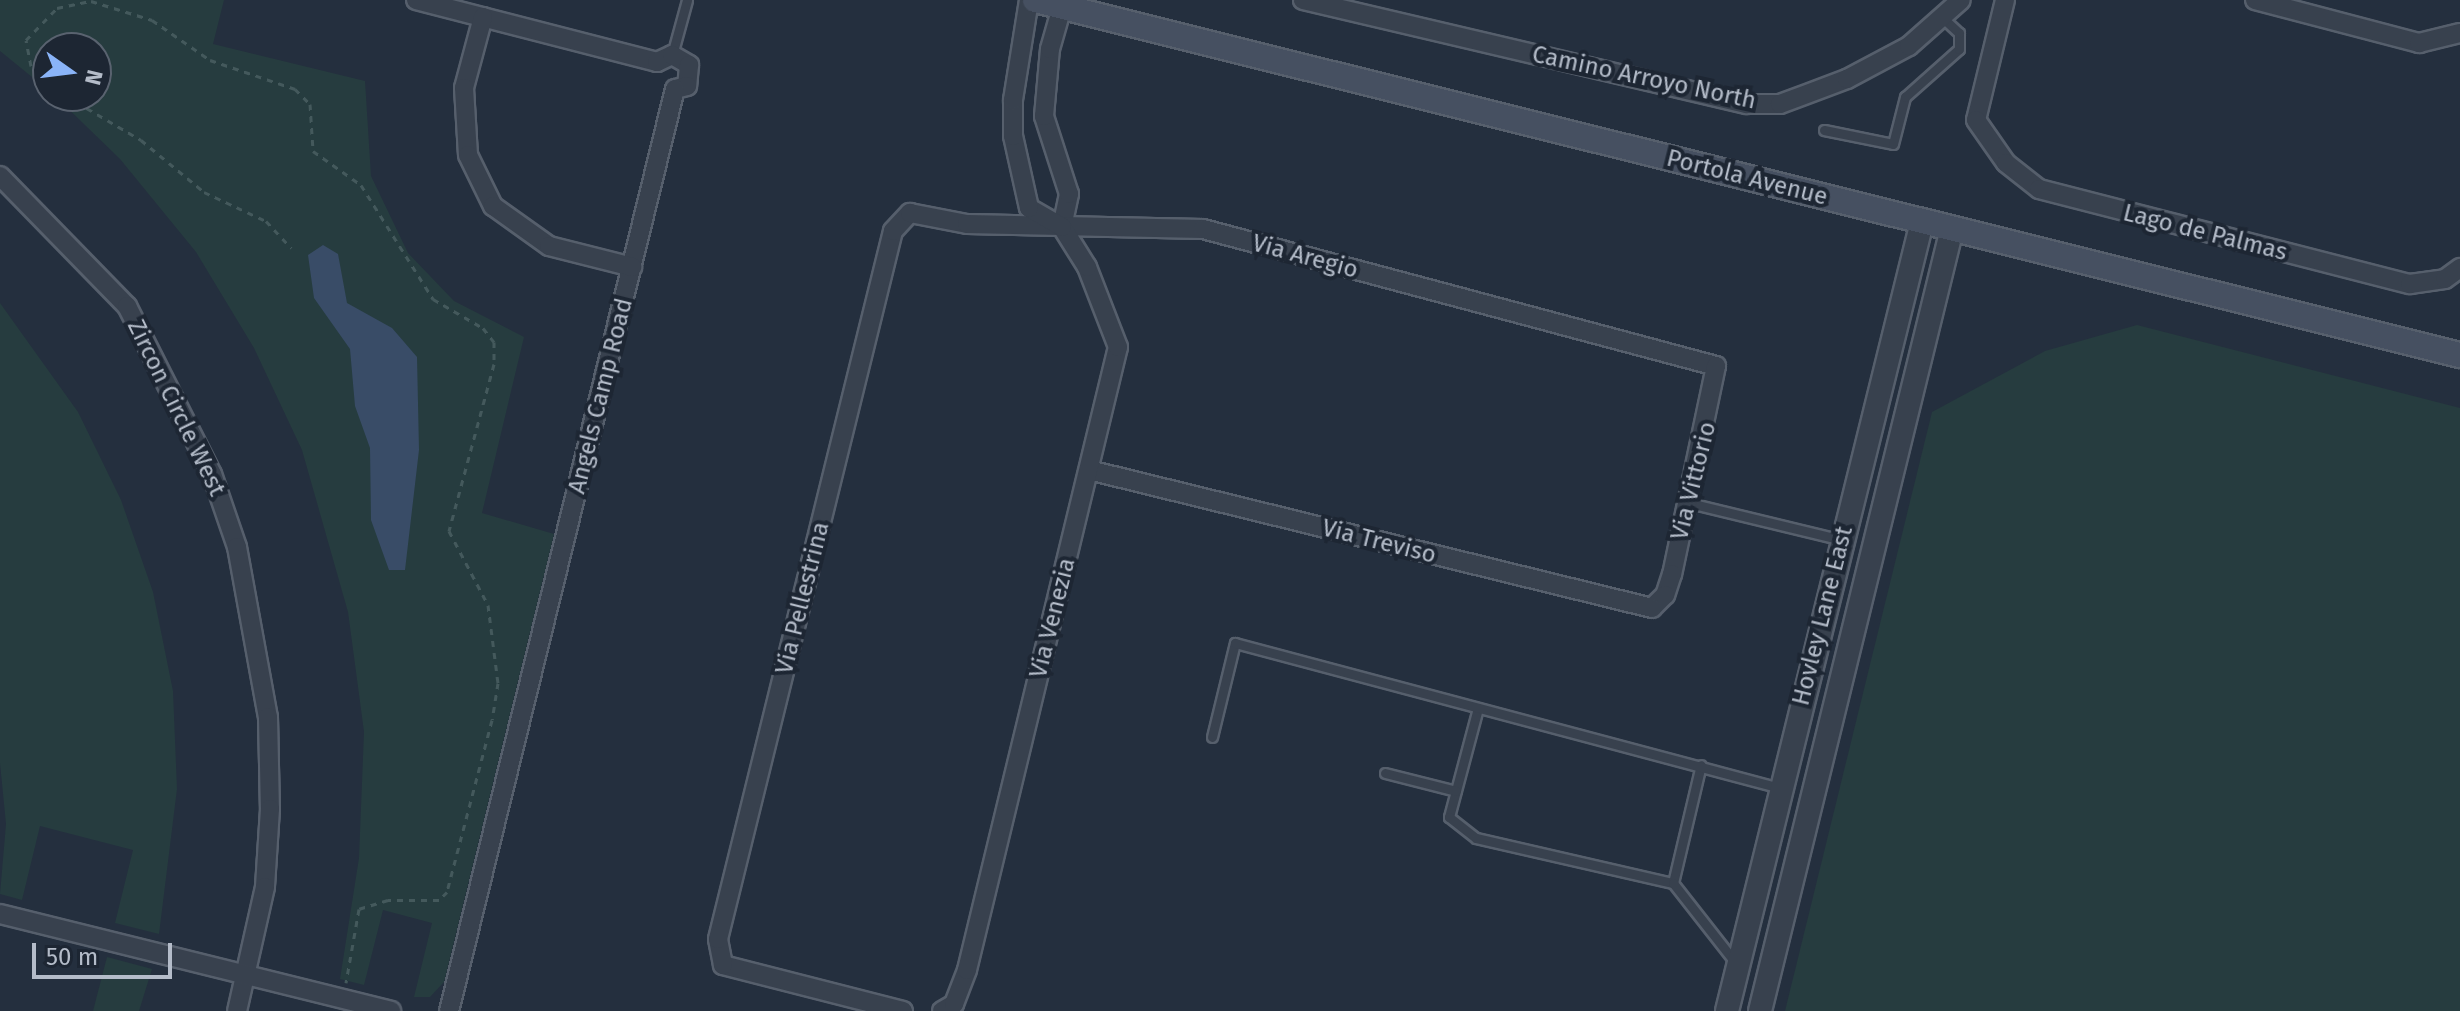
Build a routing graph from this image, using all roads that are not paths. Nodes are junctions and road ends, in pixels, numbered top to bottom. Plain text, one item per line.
1 (416, 0) edge
2 (687, 0) edge
3 (1032, 0) edge
4 (1303, 0) edge
5 (1961, 0) edge
6 (2005, 0) edge
7 (2255, 0) edge
8 (1063, 3) edge
9 (483, 17) junction
10 (1944, 19) junction
11 (2460, 33) edge
12 (672, 55) junction
13 (1824, 130) dead end
14 (0, 176) edge
15 (1922, 222) junction
16 (1062, 227) junction
17 (1952, 229) junction
18 (893, 231) joint
19 (632, 267) junction
20 (2460, 268) edge
21 (2460, 355) edge
22 (1716, 366) joint
23 (1089, 470) junction
24 (1689, 503) junction
25 (1842, 540) junction
26 (1665, 595) joint
27 (1478, 708) junction
28 (1212, 737) dead end
29 (1701, 765) junction
30 (1385, 773) dead end
31 (1780, 788) junction
32 (1456, 791) junction
33 (1673, 883) junction
34 (0, 914) edge
35 (1776, 949) junction
36 (1738, 966) junction
37 (249, 974) junction
38 (1726, 1005) edge
39 (237, 1011) edge
40 (391, 1011) edge
41 (449, 1011) edge
42 (903, 1011) edge
43 (942, 1011) edge
44 (1760, 1011) edge

1 - 9 street
2 - 12 lane
3 - 8 main road, Portola Avenue
3 - 16 street, Via Venezia
4 - 10 street, Camino Arroyo North
5 - 10 street, Camino Arroyo North
6 - 20 street, Lago de Palmas
7 - 11 street
8 - 15 main road, Portola Avenue
8 - 16 street
9 - 12 street
9 - 19 street
10 - 13 lane
12 - 19 street, Angels Camp Road
14 - 37 street, Zircon Circle West
15 - 17 main road, Portola Avenue
15 - 25 street, Hovley Lane East
16 - 18 street, Via Aregio
16 - 22 street, Via Aregio
16 - 23 street, Via Venezia
17 - 21 main road, Portola Avenue
17 - 35 street, Hovley Lane East
18 - 42 street, Via Pellestrina
19 - 41 street, Angels Camp Road
22 - 24 street, Via Vittorio
23 - 26 street, Via Treviso
23 - 43 street, Via Venezia
24 - 25 lane
24 - 26 street, Via Vittorio
25 - 31 street, Hovley Lane East
27 - 28 lane
27 - 29 lane
27 - 32 lane
29 - 31 lane
29 - 33 lane
30 - 32 lane
31 - 35 street
31 - 36 street, Hovley Lane East
32 - 33 lane
33 - 36 lane
34 - 37 street
35 - 44 street, Hovley Lane East
36 - 38 street, Hovley Lane East
37 - 39 street, Zircon Circle West
37 - 40 street

